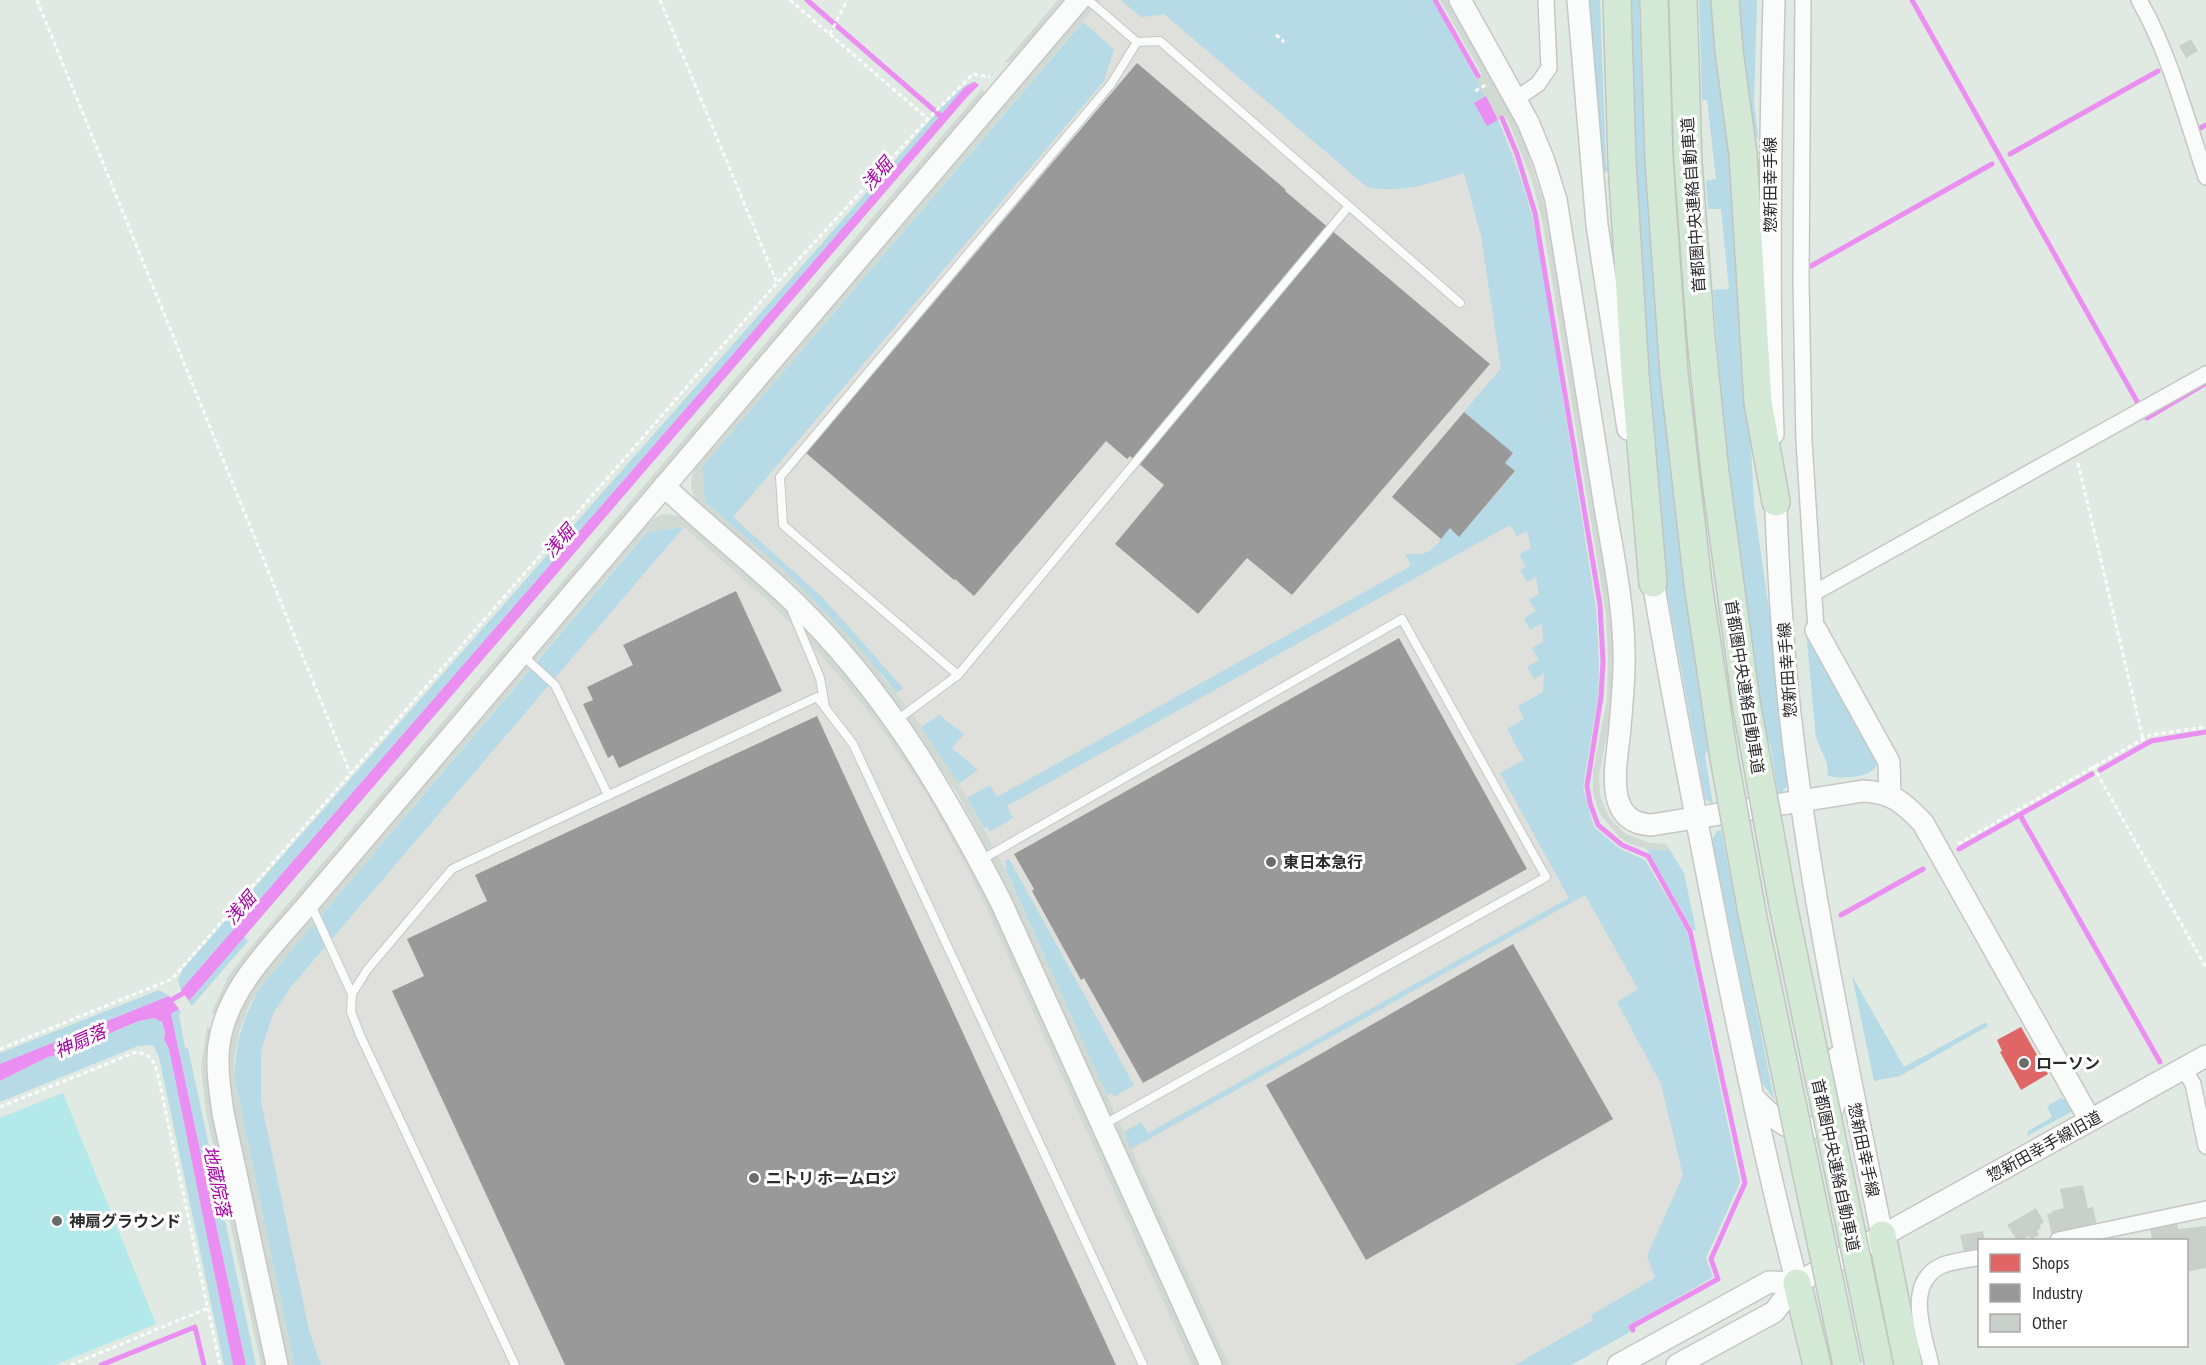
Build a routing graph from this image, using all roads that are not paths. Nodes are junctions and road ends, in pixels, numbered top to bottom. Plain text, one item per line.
1 (1079, 0) edge
2 (1088, 0) edge
3 (1460, 0) edge
4 (1546, 0) edge
5 (1578, 0) edge
6 (1617, 0) edge
7 (1654, 0) edge
8 (1683, 0) edge
9 (1725, 0) edge
10 (1774, 0) edge
11 (1803, 0) edge
12 (2139, 0) edge
13 (1137, 42) junction
14 (1516, 99) junction
15 (2206, 174) edge
16 (1349, 206) junction
17 (1460, 303) dead end
18 (2206, 374) edge
19 (664, 486) junction
20 (1776, 502) junction
21 (1653, 583) junction
22 (784, 593) junction
23 (1814, 593) junction
24 (1816, 630) joint
25 (521, 654) junction
26 (958, 675) junction
27 (825, 708) junction
28 (896, 721) junction
29 (608, 795) junction
30 (1890, 795) junction
31 (1801, 801) junction
32 (1696, 819) junction
33 (980, 860) junction
34 (310, 902) junction
35 (352, 994) junction
36 (1834, 1006) junction
37 (2206, 1056) edge
38 (2184, 1069) junction
39 (1753, 1097) junction
40 (2090, 1120) junction
41 (1102, 1125) junction
42 (2206, 1146) edge
43 (2206, 1209) edge
44 (1882, 1235) junction
45 (2063, 1239) edge
46 (1978, 1257) edge
47 (1797, 1283) junction
48 (277, 1365) edge
49 (515, 1365) edge
50 (1143, 1365) edge
51 (1210, 1365) edge
52 (1618, 1365) edge
53 (1677, 1365) edge
54 (1817, 1365) edge
55 (1847, 1365) edge
56 (1879, 1365) edge
57 (1908, 1365) edge
58 (1931, 1365) edge

1 - 19 street
2 - 13 lane
3 - 14 street
4 - 14 street
5 - 21 street
6 - 21 highway
7 - 55 highway, 首都圏中央連絡自動車道, bridge
8 - 56 highway, 首都圏中央連絡自動車道, bridge
9 - 20 highway
10 - 20 street, 惣新田幸手線
11 - 23 street
12 - 15 street
13 - 16 lane
13 - 26 lane
14 - 32 street
16 - 17 lane
16 - 26 lane
18 - 23 street
19 - 22 street
19 - 25 street
20 - 31 street, 惣新田幸手線
21 - 32 street
22 - 27 lane
22 - 28 street
23 - 24 street
24 - 30 street
25 - 29 lane
25 - 34 street
26 - 28 lane
27 - 29 lane
27 - 50 lane
28 - 33 street
29 - 35 lane
30 - 31 street
30 - 40 street
31 - 32 street
31 - 36 street, 惣新田幸手線
32 - 39 street
33 - 41 street
33 - 41 lane
34 - 35 lane
34 - 48 street
35 - 49 lane
36 - 39 street
36 - 44 street, 惣新田幸手線
37 - 38 street, 惣新田幸手線旧道
38 - 40 street, 惣新田幸手線旧道
38 - 42 street
39 - 47 street
40 - 44 street, 惣新田幸手線旧道
41 - 51 street
43 - 45 street
44 - 47 street
44 - 57 highway
46 - 58 street
47 - 52 street
47 - 53 street
47 - 54 highway

